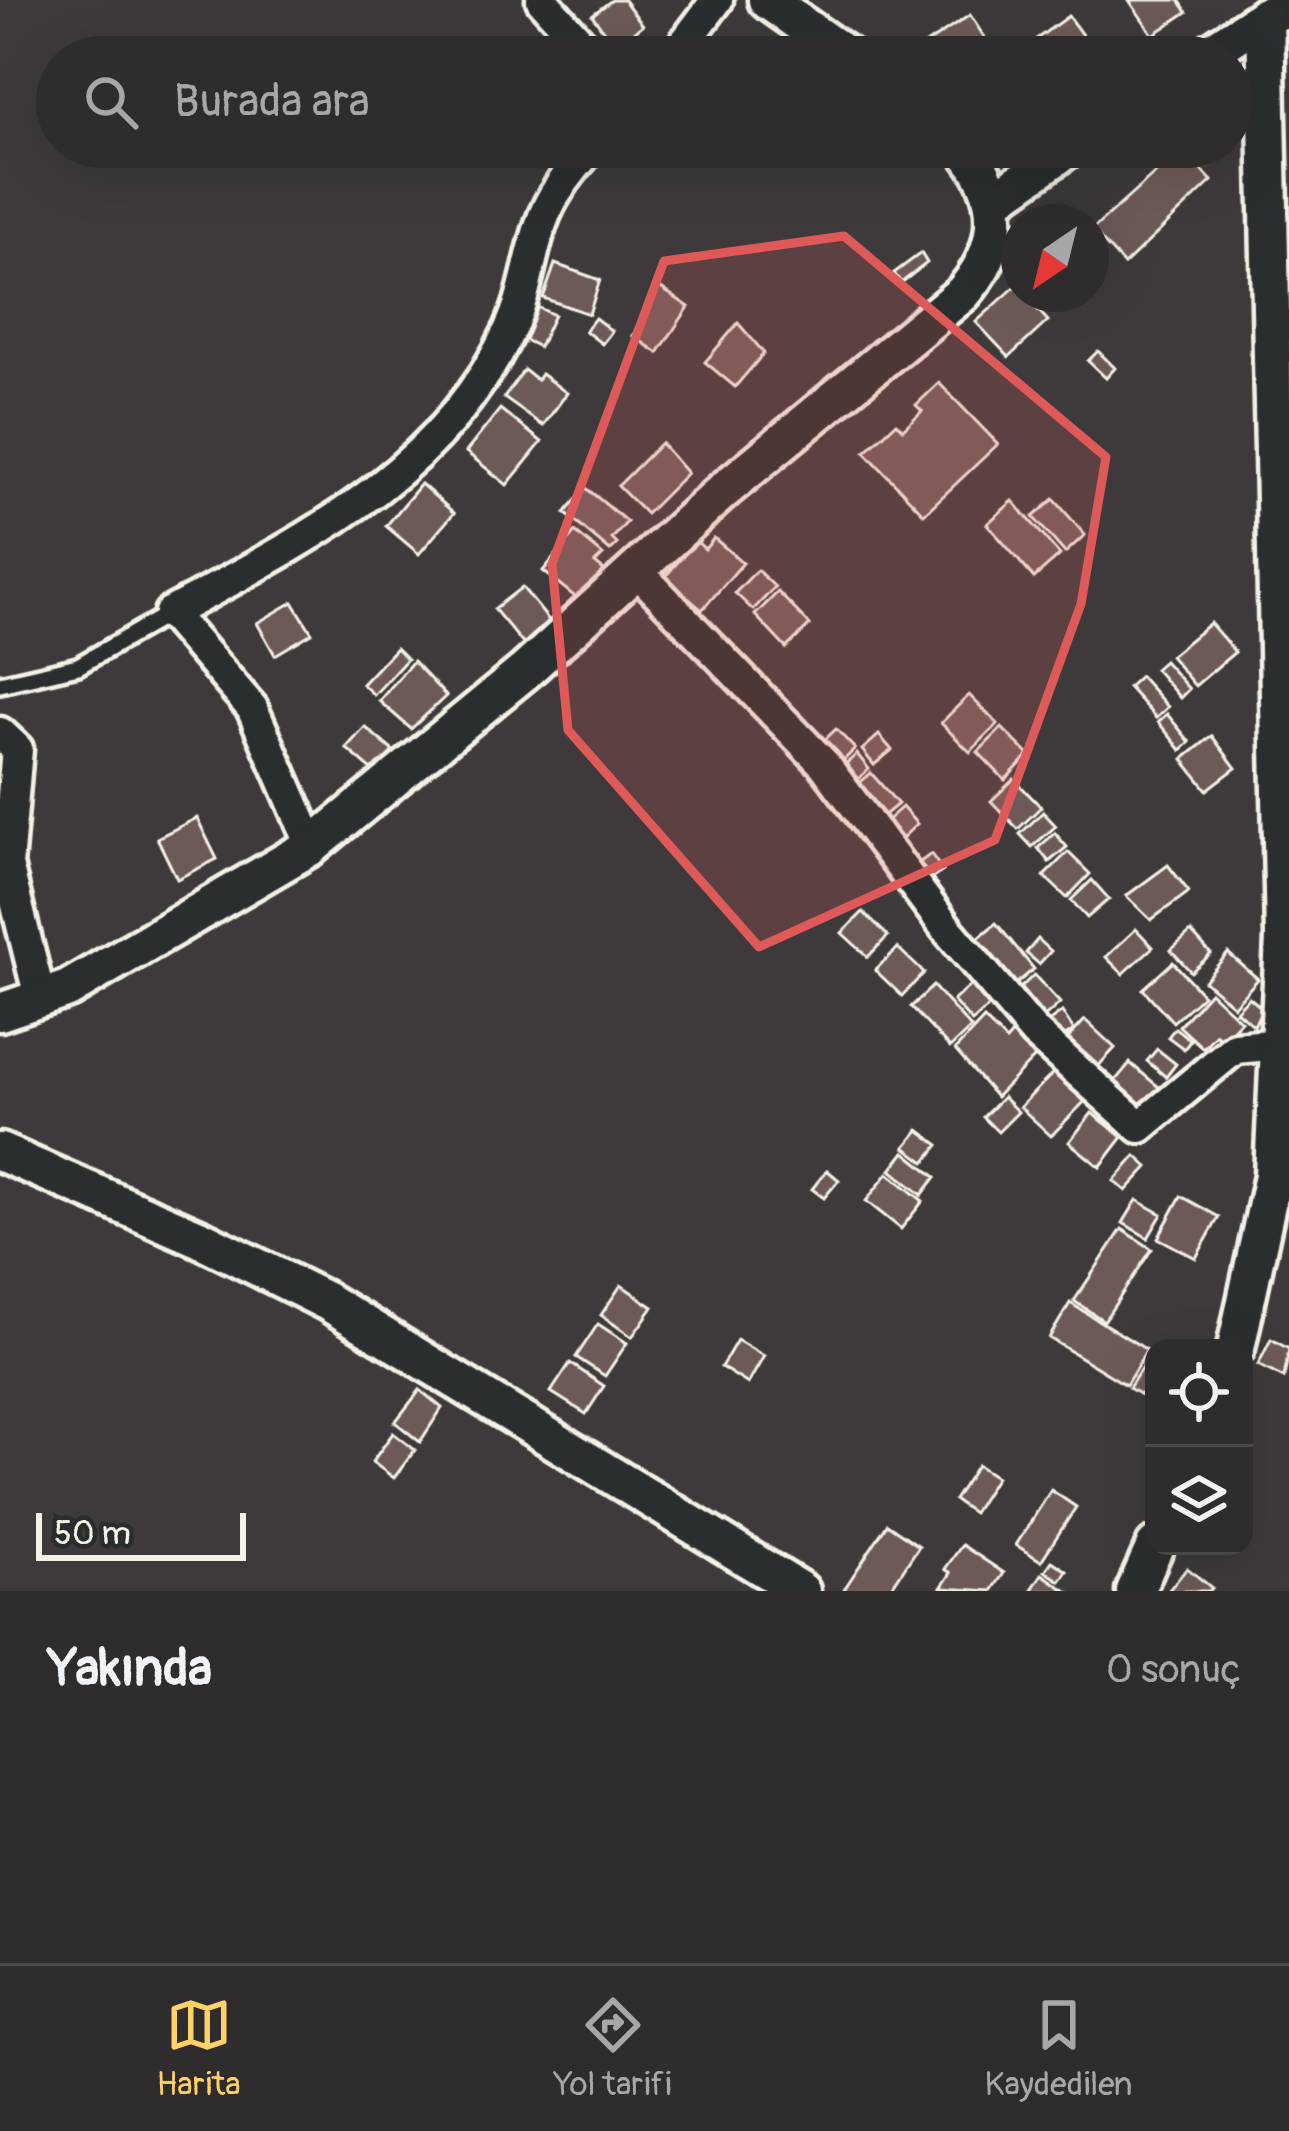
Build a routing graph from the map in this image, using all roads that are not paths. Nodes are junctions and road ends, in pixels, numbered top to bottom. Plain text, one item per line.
1 (542, 0) edge
2 (717, 0) edge
3 (767, 0) edge
4 (1273, 8) edge
5 (574, 36) edge
6 (690, 36) edge
7 (818, 36) edge
8 (1233, 36) edge
9 (575, 168) edge
10 (976, 168) edge
11 (1040, 168) edge
12 (995, 200) junction
13 (638, 572) junction
14 (170, 613) junction
15 (0, 685) edge
16 (0, 733) edge
17 (312, 846) junction
18 (41, 1001) junction
19 (0, 1012) edge
20 (1282, 1044) junction
21 (0, 1152) edge
22 (1238, 1339) edge
23 (1151, 1555) edge
24 (801, 1591) edge
25 (1135, 1591) edge

1 - 5 street
2 - 6 street
3 - 7 street
4 - 8 street
4 - 20 street
9 - 14 street
10 - 12 street
11 - 12 street
12 - 13 street
13 - 17 street
13 - 20 street
14 - 15 lane
14 - 17 street
16 - 18 street
17 - 18 street
18 - 19 street
20 - 22 street
21 - 24 street
23 - 25 street

